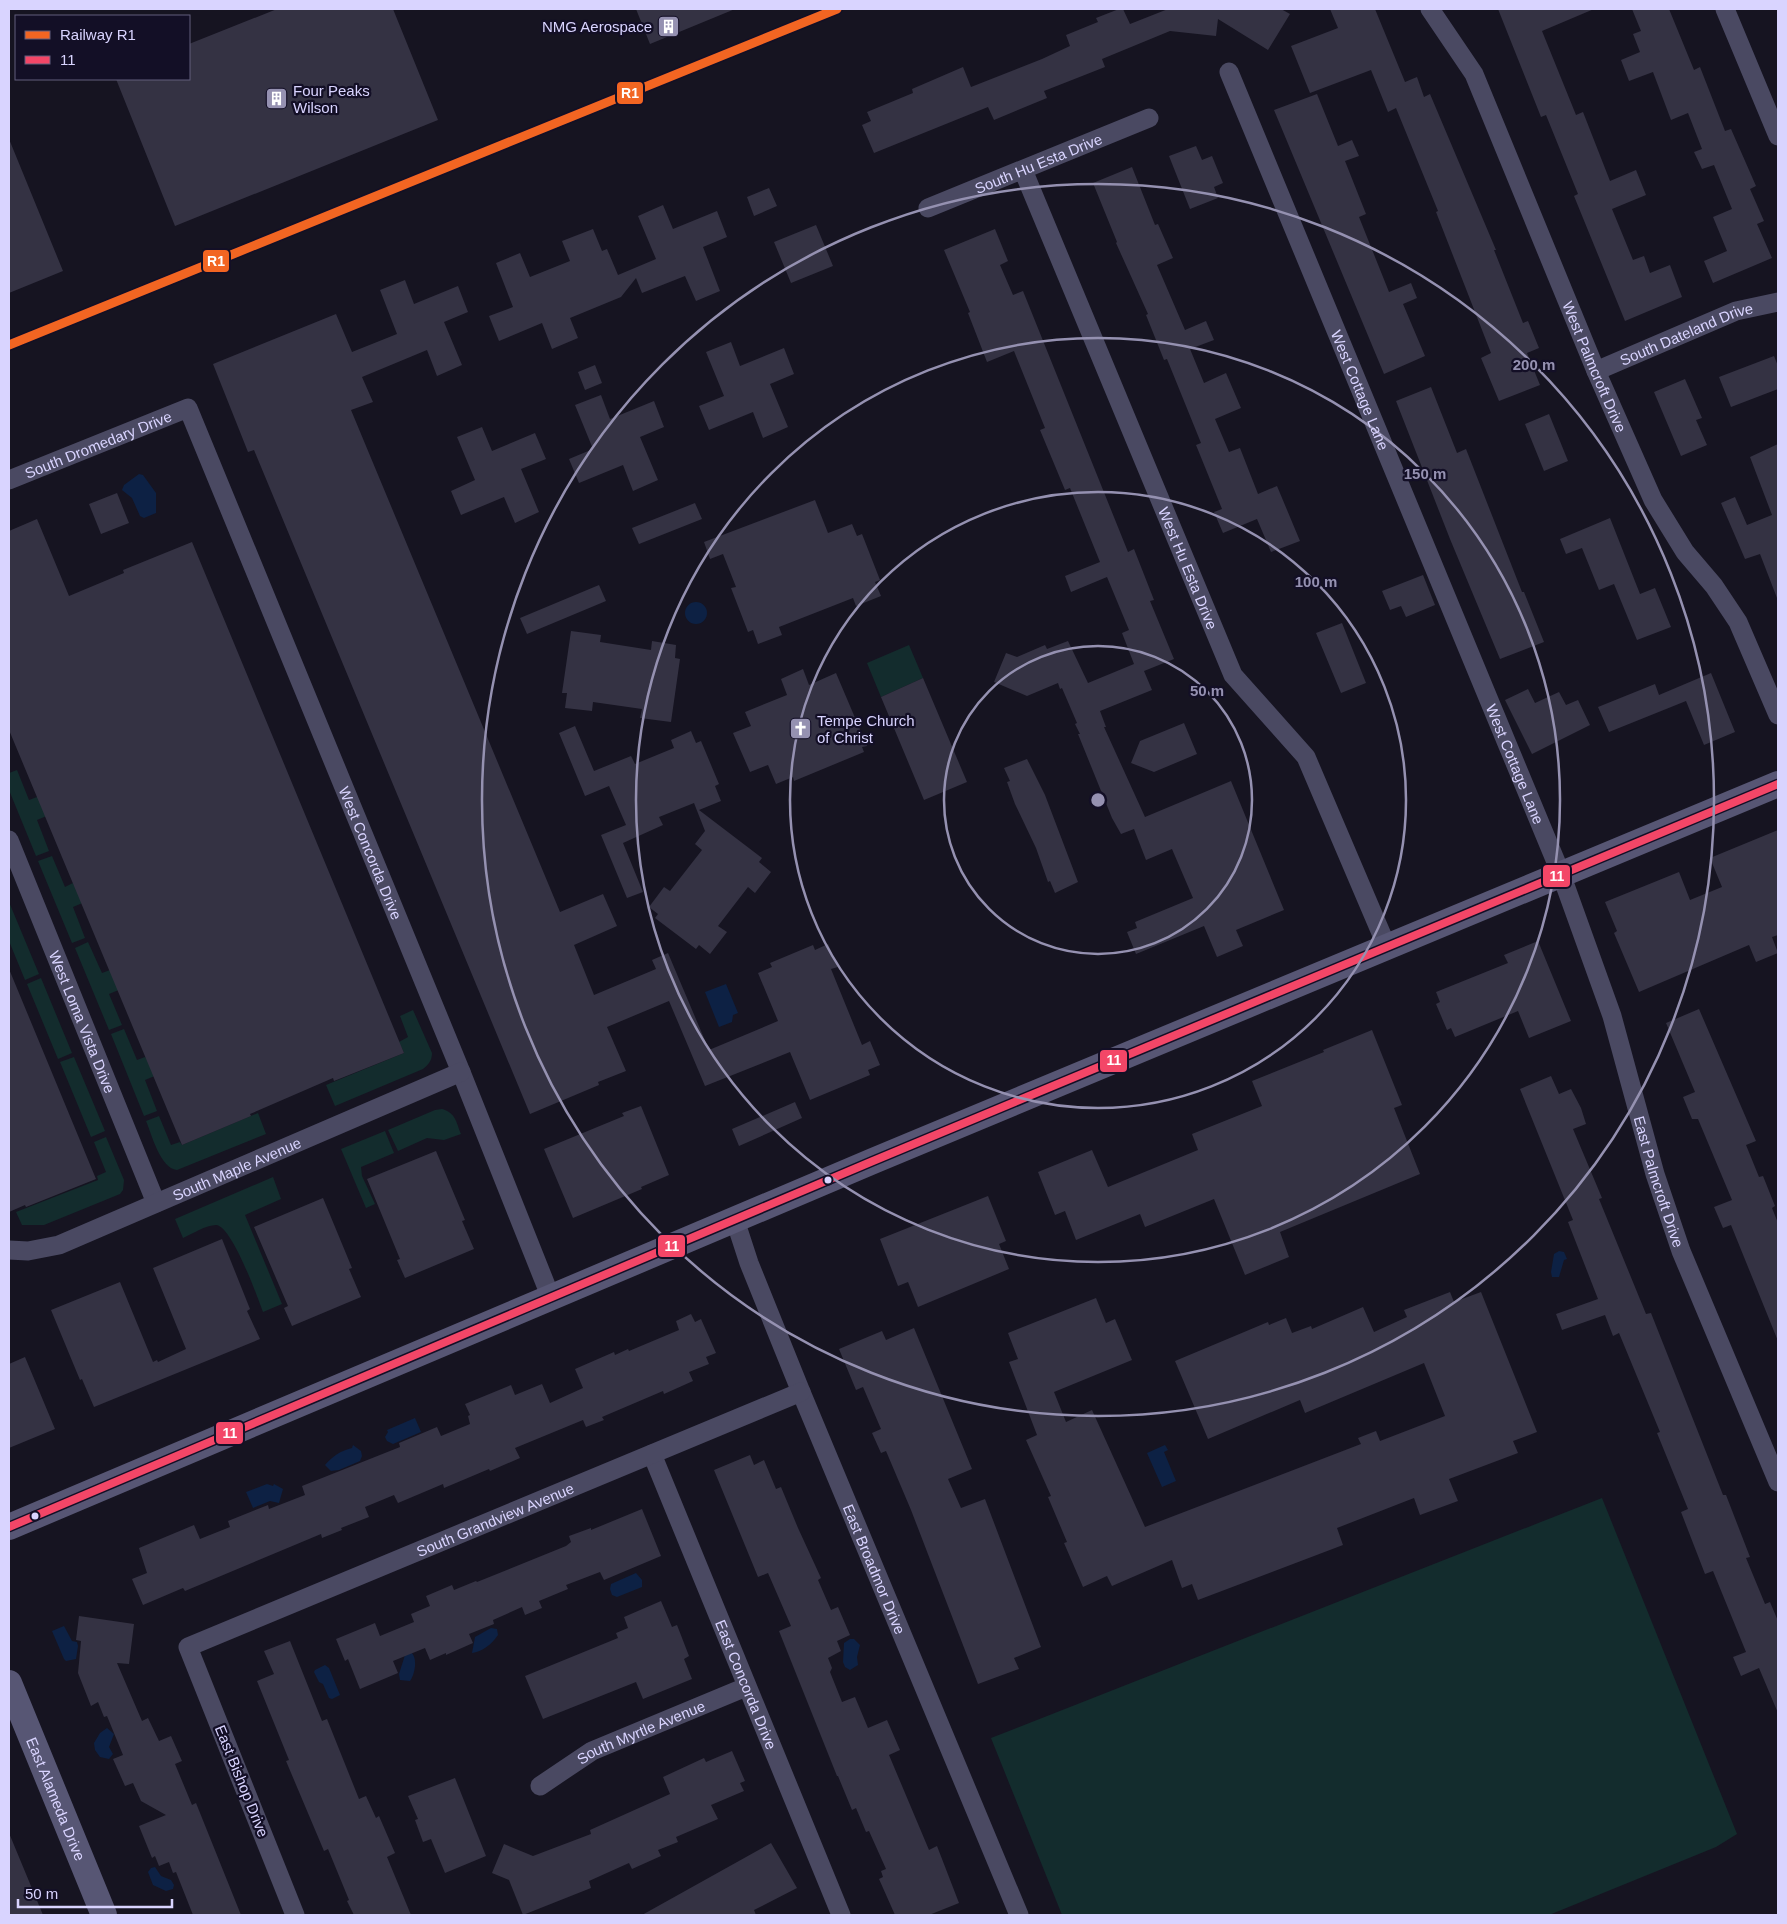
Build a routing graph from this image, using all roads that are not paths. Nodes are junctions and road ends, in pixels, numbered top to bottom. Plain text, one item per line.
1 (1430, 9) edge
2 (1725, 9) edge
3 (1229, 72) dead end
4 (1773, 111) edge
5 (1149, 118) dead end
6 (1778, 136) edge
7 (1023, 170) junction
8 (928, 208) dead end
9 (1778, 302) edge
10 (1596, 371) junction
11 (188, 408) joint
12 (9, 480) edge
13 (1778, 715) edge
14 (1778, 784) edge
15 (9, 840) edge
16 (1561, 874) junction
17 (1387, 947) junction
18 (461, 1072) junction
19 (156, 1203) junction
20 (735, 1220) junction
21 (9, 1250) edge
22 (551, 1298) junction
23 (801, 1392) junction
24 (652, 1454) junction
25 (1778, 1482) edge
26 (9, 1527) edge
27 (188, 1646) joint
28 (9, 1683) edge
29 (746, 1687) junction
30 (540, 1786) dead end
31 (104, 1915) edge
32 (295, 1915) edge
33 (841, 1915) edge
34 (1019, 1915) edge

1 - 10 street, West Palmcroft Drive
2 - 4 street
3 - 16 street, West Cottage Lane
4 - 6 street
5 - 7 street, South Hu Esta Drive
7 - 8 street, South Hu Esta Drive
7 - 17 street, West Hu Esta Drive
9 - 10 street, South Dateland Drive
10 - 13 street, West Palmcroft Drive
11 - 12 street, South Dromedary Drive
11 - 18 street, West Concorda Drive
14 - 16 main road
15 - 19 street, West Loma Vista Drive
16 - 17 main road
16 - 25 street, East Palmcroft Drive
17 - 20 main road
18 - 19 street, South Maple Avenue
18 - 22 street, West Concorda Drive
19 - 21 street, South Maple Avenue
20 - 22 main road
20 - 23 street, East Broadmor Drive
22 - 26 main road
23 - 24 street, South Grandview Avenue
23 - 34 street, East Broadmor Drive
24 - 27 street, South Grandview Avenue
24 - 29 street, East Concorda Drive
27 - 32 street, East Bishop Drive
28 - 31 main road, East Alameda Drive
29 - 30 street, South Myrtle Avenue
29 - 33 street, East Concorda Drive

